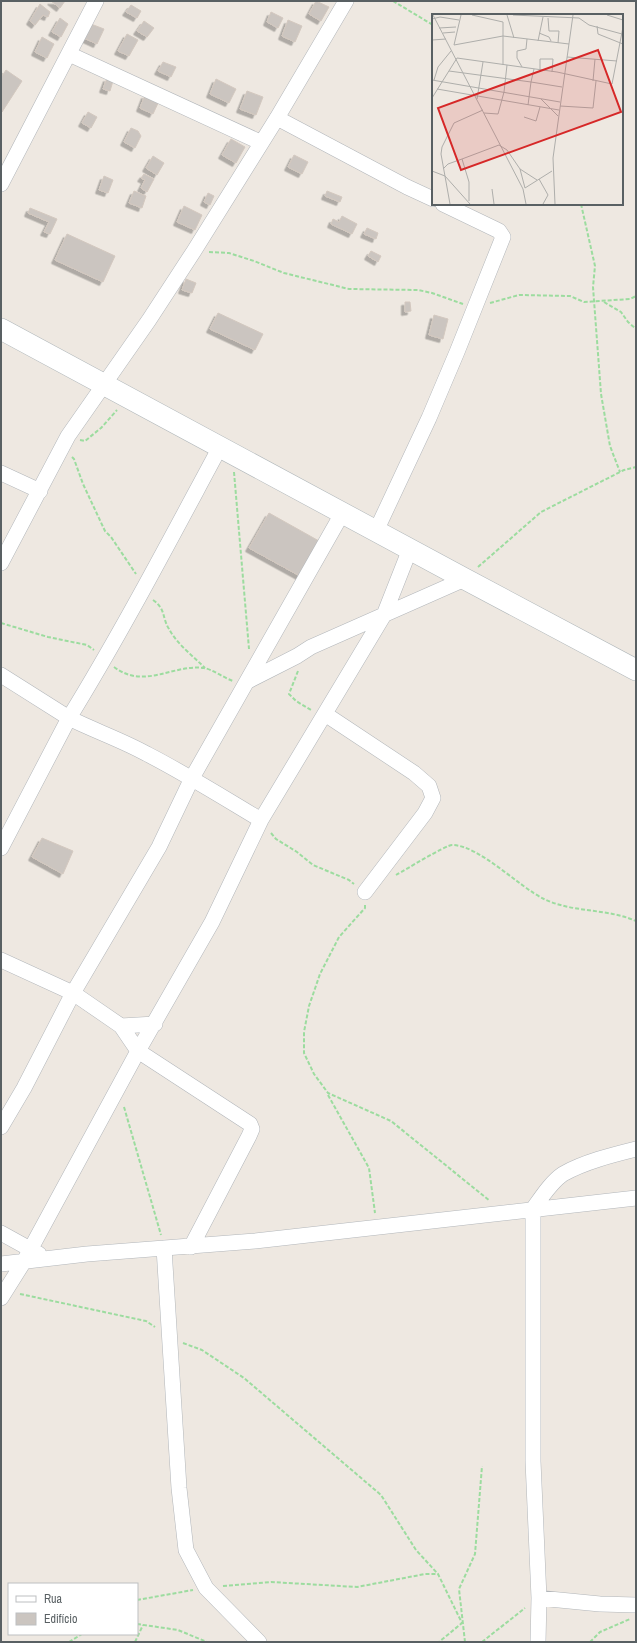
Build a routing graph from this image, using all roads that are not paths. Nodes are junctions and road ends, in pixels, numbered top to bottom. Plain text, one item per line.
1 (96, 1) edge
2 (346, 1) edge
3 (69, 54) junction
4 (276, 118) junction
5 (260, 142) junction
6 (1, 184) edge
7 (432, 199) edge
8 (445, 205) edge
9 (1, 329) edge
10 (103, 385) junction
11 (226, 450) junction
12 (1, 473) edge
13 (40, 491) junction
14 (343, 512) junction
15 (376, 531) junction
16 (410, 549) junction
17 (1, 563) edge
18 (465, 579) junction
19 (384, 615) junction
20 (636, 670) edge
21 (1, 675) edge
22 (247, 683) junction
23 (325, 714) junction
24 (69, 718) junction
25 (192, 778) junction
26 (261, 820) junction
27 (1, 848) edge
28 (365, 892) road end
29 (1, 960) edge
30 (73, 993) junction
31 (154, 1024) junction
32 (121, 1026) junction
33 (138, 1051) junction
34 (1, 1127) edge
35 (636, 1149) edge
36 (636, 1198) edge
37 (533, 1209) junction
38 (1, 1233) edge
39 (190, 1247) junction
40 (164, 1248) junction
41 (30, 1249) junction
42 (47, 1259) junction
43 (23, 1263) junction
44 (1, 1264) edge
45 (3, 1295) edge
46 (539, 1598) junction
47 (636, 1605) edge
48 (259, 1642) edge
49 (538, 1642) edge

1 - 3 street
2 - 4 street
3 - 5 street
3 - 6 street
4 - 5 street
4 - 7 street
5 - 10 street
8 - 15 street
9 - 10 main road
10 - 11 main road
10 - 13 street
11 - 14 main road
11 - 24 street
12 - 13 street
13 - 17 street
14 - 15 main road
14 - 22 street
15 - 16 main road
16 - 18 main road
16 - 19 street
18 - 19 street
18 - 20 main road
19 - 22 street
19 - 23 street
21 - 24 street
22 - 25 street
23 - 26 street
23 - 28 street
24 - 25 street
24 - 27 street
25 - 26 street
25 - 30 street
26 - 31 street
29 - 30 street
30 - 32 street
30 - 34 street
31 - 32 street
31 - 33 street
32 - 33 street
33 - 39 street
33 - 41 street
35 - 37 street
36 - 37 street
37 - 39 street
37 - 46 street
38 - 41 street
39 - 40 street
40 - 42 street
40 - 48 street
41 - 42 street
41 - 43 street
42 - 43 street
43 - 44 street
43 - 45 street
46 - 47 street
46 - 49 street

